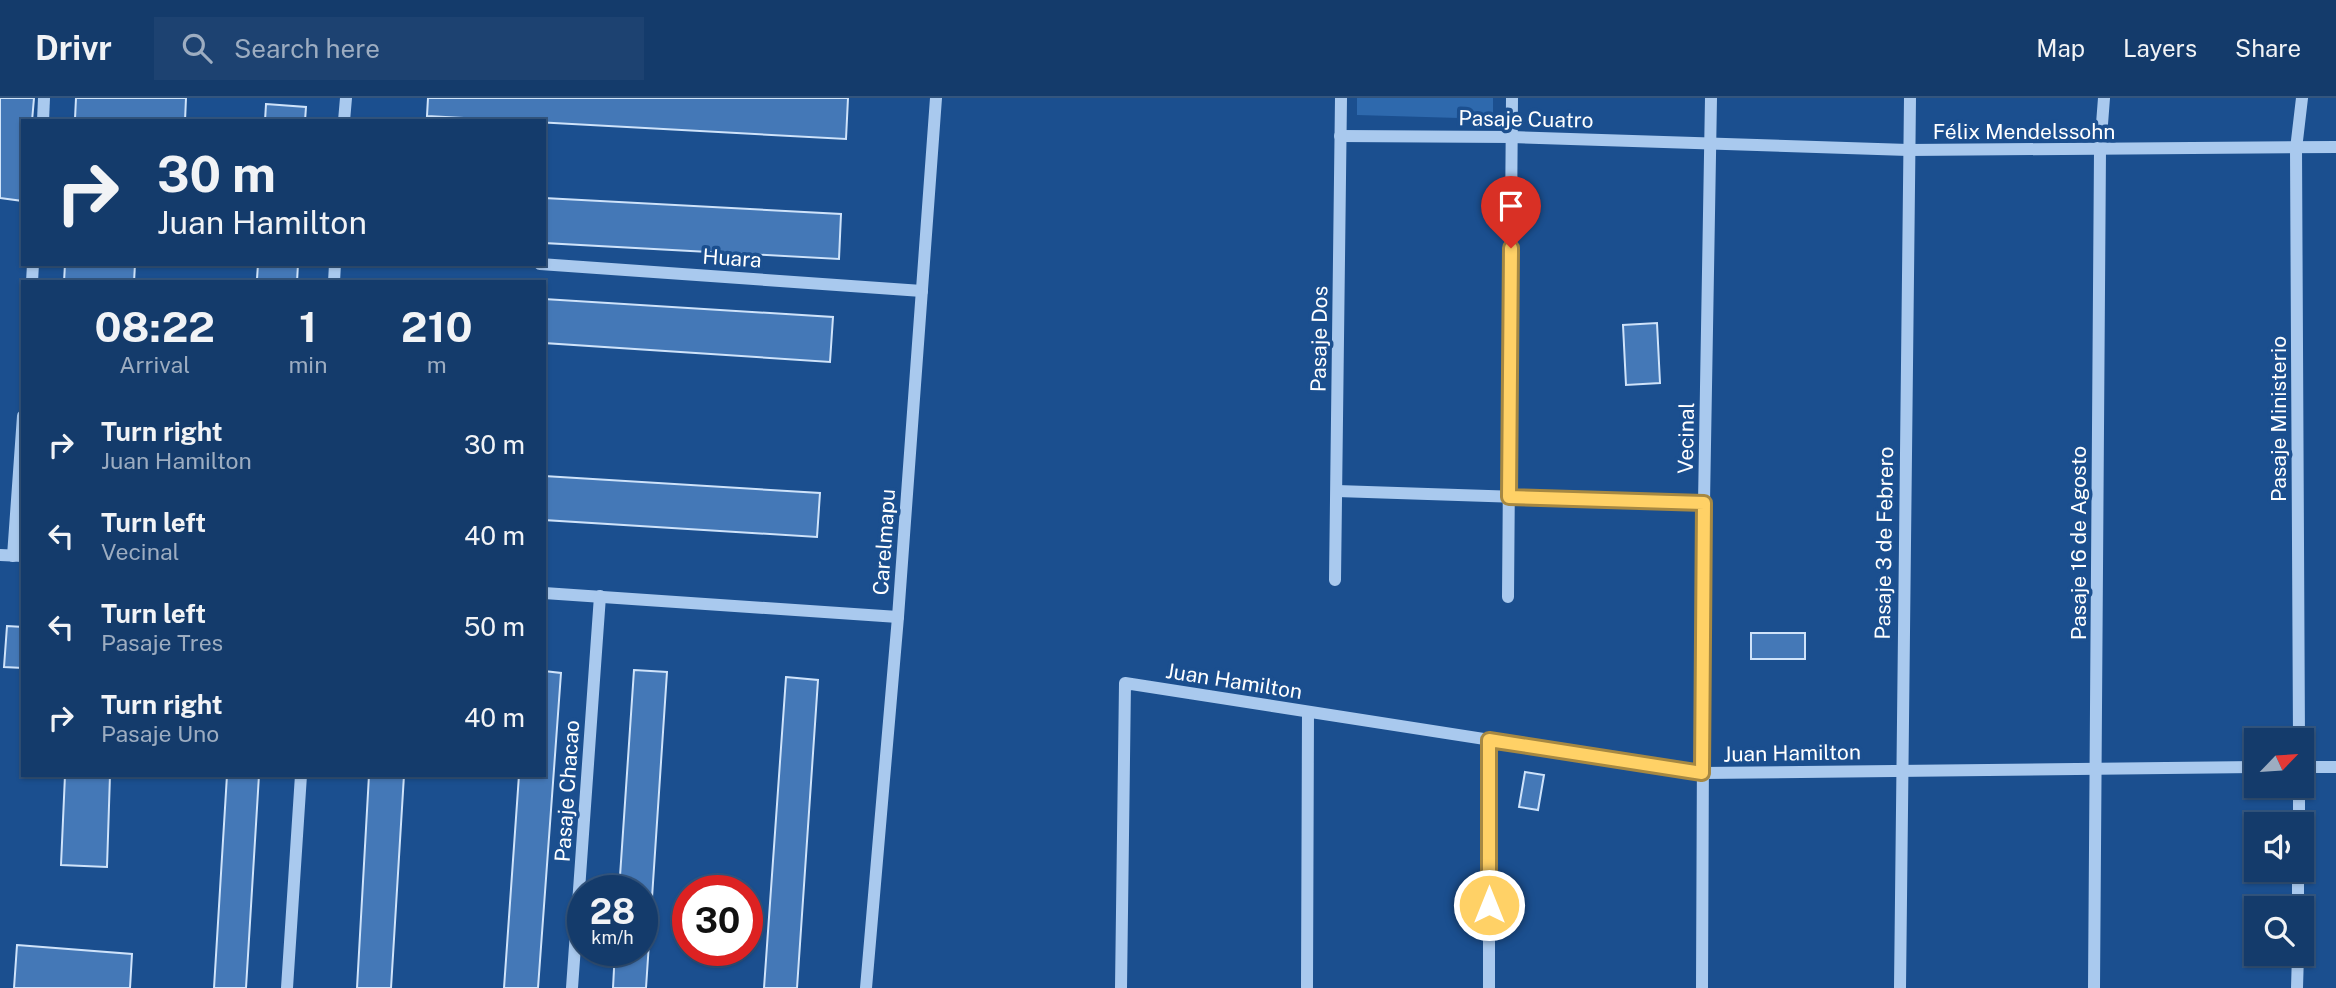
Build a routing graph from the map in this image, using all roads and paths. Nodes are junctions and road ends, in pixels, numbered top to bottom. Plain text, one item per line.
1 (44, 98) edge
2 (346, 98) edge
3 (936, 98) edge
4 (1341, 98) edge
5 (1513, 98) edge
6 (1711, 98) edge
7 (1910, 98) edge
8 (2104, 98) edge
9 (2302, 98) edge
10 (43, 119) edge
11 (344, 119) edge
12 (1340, 136) junction
13 (1512, 137) junction
14 (1711, 143) junction
15 (2336, 147) edge
16 (2296, 149) junction
17 (1908, 150) junction
18 (2100, 150) junction
19 (546, 264) edge
20 (922, 291) junction
21 (21, 441) edge
22 (1337, 491) junction
23 (1509, 497) junction
24 (1704, 503) junction
25 (12, 555) edge
26 (1335, 580) dead end
27 (546, 593) edge
28 (600, 596) junction
29 (1508, 597) dead end
30 (898, 617) junction
31 (1308, 712) junction
32 (2299, 728) edge
33 (1489, 740) junction
34 (2314, 766) edge
35 (2336, 766) edge
36 (2244, 767) edge
37 (2096, 769) junction
38 (1901, 771) junction
39 (1702, 773) junction
40 (300, 777) edge
41 (2298, 966) edge
42 (286, 988) edge
43 (572, 988) edge
44 (866, 988) edge
45 (1121, 988) edge
46 (1307, 988) edge
47 (1489, 988) edge
48 (1702, 988) edge
49 (1900, 988) edge
50 (2094, 988) edge
51 (2297, 988) edge

1 - 10 street
2 - 11 street
3 - 20 street, Carelmapu
4 - 12 street, Pasaje Dos
5 - 13 street
6 - 14 street, Vecinal
7 - 17 street, Pasaje 3 de Febrero
8 - 18 street, Pasaje 16 de Agosto
9 - 16 street, Pasaje Ministerio
12 - 13 street, Pasaje Cuatro
12 - 22 street, Pasaje Dos
13 - 14 street, Pasaje Cuatro
13 - 23 street
14 - 17 street, Félix Mendelssohn
14 - 24 street, Vecinal
15 - 16 street, Félix Mendelssohn
16 - 18 street, Félix Mendelssohn
16 - 32 street, Pasaje Ministerio
17 - 18 street, Félix Mendelssohn
17 - 38 street, Pasaje 3 de Febrero
18 - 37 street, Pasaje 16 de Agosto
19 - 20 street, Huara
20 - 30 street, Carelmapu
21 - 25 street
22 - 23 street
22 - 26 street, Pasaje Dos
23 - 24 street
23 - 29 street
24 - 39 street, Vecinal
27 - 28 street
28 - 30 street
28 - 43 street, Pasaje Chacao
30 - 44 street, Carelmapu
31 - 33 street, Juan Hamilton
31 - 45 street, Juan Hamilton
31 - 46 street
33 - 39 street, Juan Hamilton
33 - 47 street
34 - 35 street
36 - 37 street, Juan Hamilton
37 - 38 street, Juan Hamilton
37 - 50 street, Pasaje 16 de Agosto
38 - 39 street, Juan Hamilton
38 - 49 street, Pasaje 3 de Febrero
39 - 48 street, Vecinal
40 - 42 street
41 - 51 street

